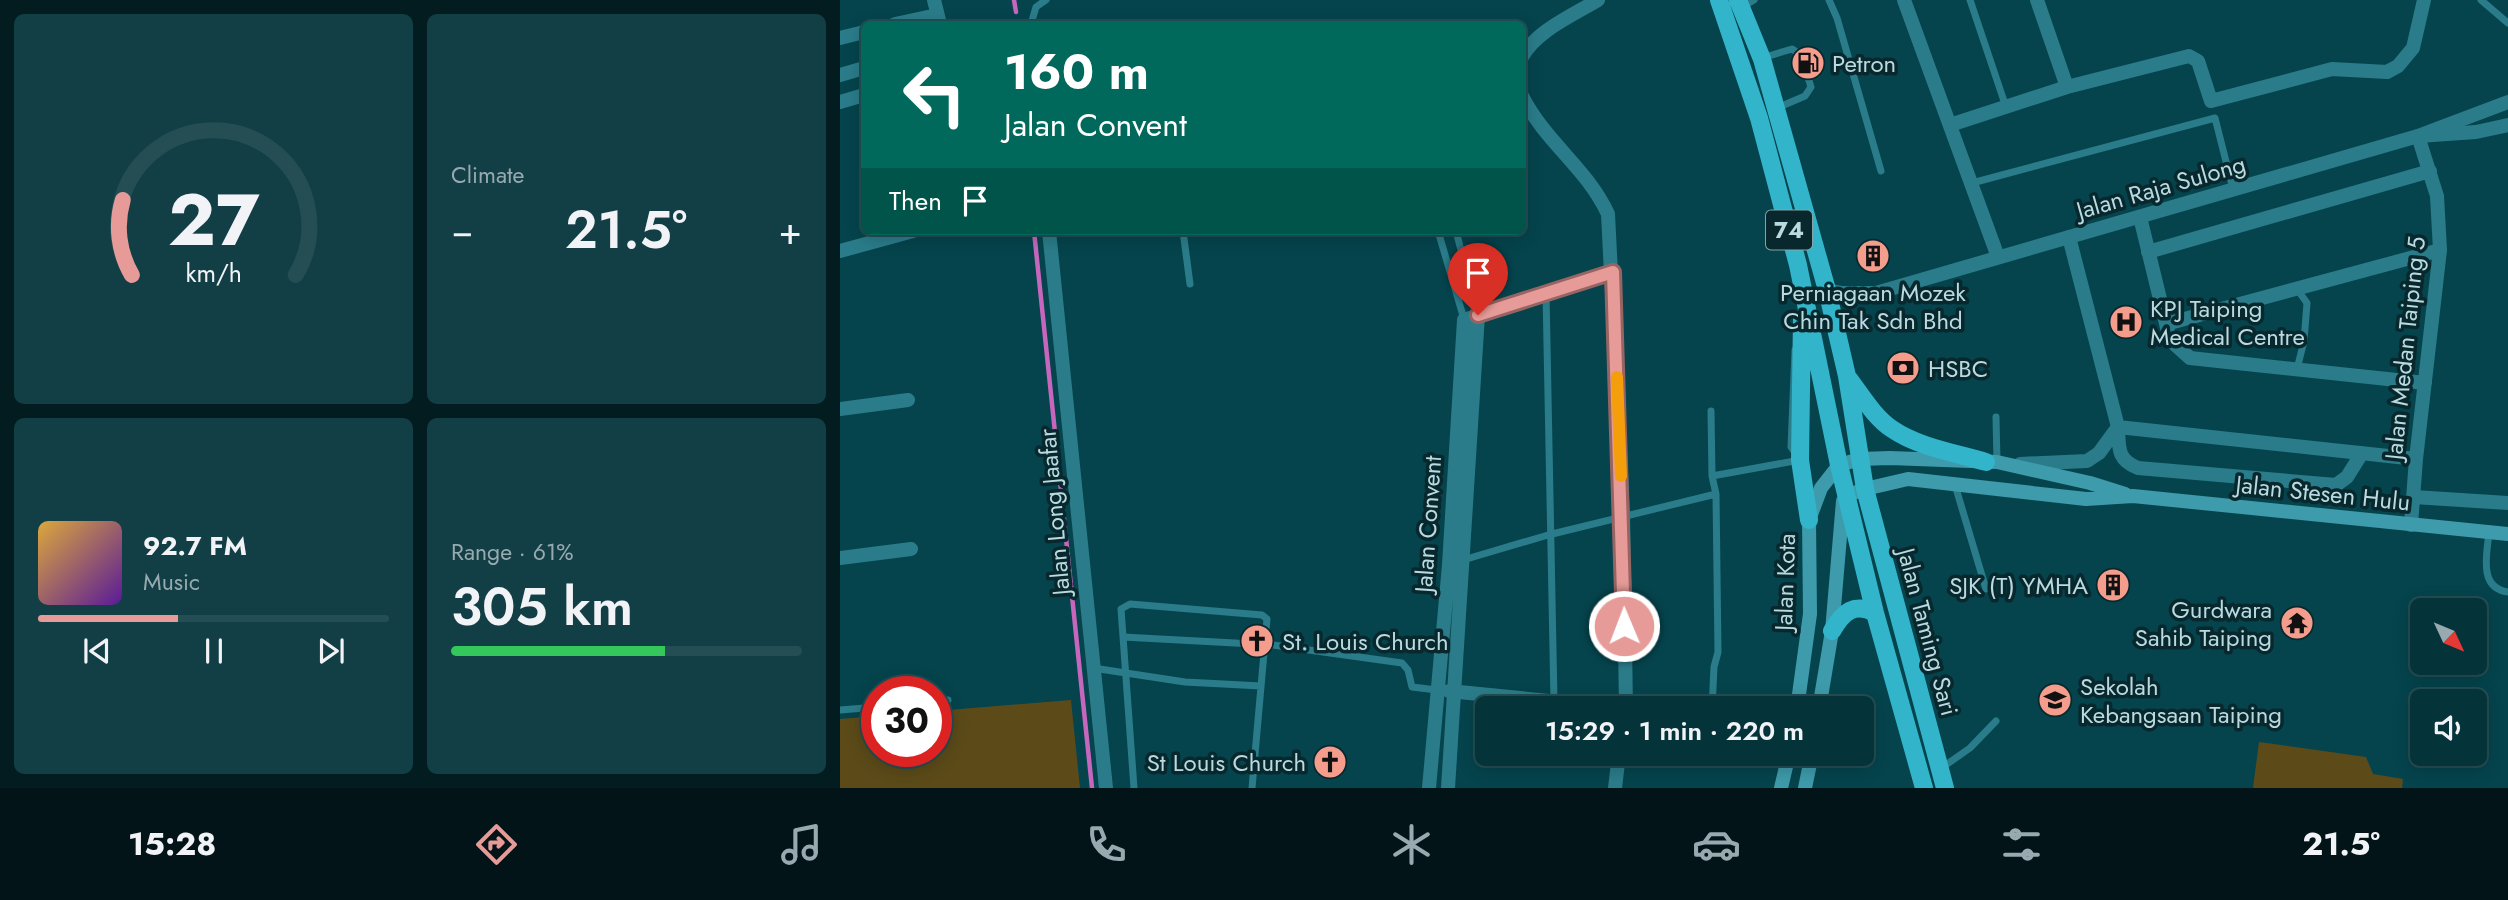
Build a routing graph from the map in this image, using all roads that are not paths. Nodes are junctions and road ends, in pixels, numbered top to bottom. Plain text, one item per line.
1 (1046, 0) edge
2 (1598, 0) edge
3 (1719, 0) edge
4 (1829, 0) edge
5 (1904, 0) edge
6 (1970, 0) edge
7 (2037, 0) edge
8 (2424, 0) edge
9 (2481, 0) edge
10 (1745, 2) edge
11 (937, 13) edge
12 (906, 21) edge
13 (1032, 21) edge
14 (2508, 23) edge
15 (861, 33) edge
16 (840, 38) edge
17 (1526, 50) edge
18 (1762, 59) junction
19 (861, 69) edge
20 (840, 75) edge
21 (2067, 87) junction
22 (861, 96) edge
23 (840, 102) edge
24 (2508, 102) edge
25 (1526, 103) edge
26 (2006, 107) junction
27 (1777, 108) junction
28 (1950, 125) junction
29 (2508, 125) edge
30 (2418, 136) junction
31 (1881, 171) dead end
32 (2430, 171) junction
33 (1972, 183) junction
34 (2233, 190) junction
35 (2140, 217) junction
36 (898, 235) edge
37 (1049, 235) edge
38 (1184, 235) edge
39 (1440, 235) edge
40 (1457, 235) edge
41 (2069, 237) junction
42 (2441, 250) junction
43 (840, 251) edge
44 (2148, 252) junction
45 (1998, 257) junction
46 (1798, 265) junction
47 (1613, 272) junction
48 (1190, 284) dead end
49 (2297, 289) junction
50 (1827, 290) junction
51 (1545, 292) junction
52 (1471, 318) junction
53 (2166, 324) junction
54 (2297, 369) junction
55 (1847, 376) junction
56 (2425, 383) junction
57 (908, 400) dead end
58 (840, 409) edge
59 (1711, 411) dead end
60 (1996, 417) dead end
61 (2118, 427) junction
62 (2362, 453) junction
63 (1860, 459) junction
64 (2416, 459) junction
65 (1800, 460) junction
66 (1991, 462) junction
67 (2015, 464) junction
68 (1839, 465) junction
69 (1712, 476) junction
70 (1955, 485) junction
71 (1856, 492) junction
72 (1716, 494) junction
73 (2133, 496) junction
74 (2414, 497) junction
75 (2508, 503) edge
76 (1621, 516) junction
77 (1810, 520) junction
78 (2412, 525) junction
79 (2489, 532) junction
80 (1548, 534) junction
81 (2508, 534) edge
82 (911, 549) dead end
83 (840, 558) edge
84 (1456, 562) junction
85 (1986, 589) dead end
86 (2508, 592) edge
87 (1875, 613) junction
88 (1832, 631) junction
89 (1123, 637) junction
90 (1264, 646) junction
91 (1093, 668) junction
92 (1125, 673) junction
93 (1261, 686) junction
94 (1437, 690) junction
95 (1456, 692) junction
96 (1499, 696) edge
97 (1553, 696) edge
98 (1628, 696) edge
99 (1713, 696) edge
100 (1799, 696) edge
101 (1821, 696) edge
102 (861, 708) edge
103 (840, 710) edge
104 (1996, 721) dead end
105 (1618, 766) edge
106 (1786, 766) edge
107 (1810, 766) edge
108 (1939, 769) junction
109 (1106, 788) edge
110 (1134, 788) edge
111 (1252, 788) edge
112 (1429, 788) edge
113 (1448, 788) edge
114 (1615, 788) edge
115 (1781, 788) edge
116 (1805, 788) edge
117 (1924, 788) edge
118 (1945, 788) edge

1 - 13 lane
2 - 17 street
3 - 46 main road, 74
4 - 31 lane
5 - 28 street
6 - 26 lane
7 - 21 street
8 - 21 street
9 - 14 lane
10 - 18 main road, 74
11 - 12 street
15 - 16 street
18 - 27 main road, 74
18 - 27 lane
19 - 20 street
21 - 26 street
22 - 23 street
24 - 30 street
25 - 47 street
26 - 28 street
27 - 50 main road, 74
28 - 33 street
29 - 30 street, Jalan Raja Sulong
30 - 32 street, Jalan Medan Taiping 5
30 - 34 street, Jalan Raja Sulong
32 - 42 street, Jalan Medan Taiping 5
32 - 44 street
33 - 34 lane
33 - 45 street
34 - 35 street, Jalan Raja Sulong
35 - 41 street, Jalan Raja Sulong
35 - 44 street
36 - 43 street
37 - 91 street, Jalan Long Jaafar
38 - 48 lane
39 - 52 lane
40 - 52 lane
41 - 45 street, Jalan Raja Sulong
41 - 61 street
42 - 49 street
42 - 56 street, Jalan Medan Taiping 5
44 - 53 street
45 - 50 street, Jalan Raja Sulong
46 - 65 main road
46 - 68 main road, 74
47 - 51 street
47 - 76 street
49 - 53 street
49 - 54 lane
50 - 55 main road, 74
51 - 52 street
51 - 80 lane
52 - 84 street, Jalan Convent
53 - 54 street
54 - 56 street
55 - 63 main road, 74
55 - 66 main road
56 - 64 street, Jalan Medan Taiping 5
57 - 58 street
59 - 69 lane
60 - 66 lane
61 - 62 street
61 - 62 street
61 - 67 street
62 - 64 street
63 - 66 main road, Jalan Stesen Hulu
63 - 68 main road, Jalan Stesen Hulu
63 - 71 main road, 74
64 - 74 street, Jalan Medan Taiping 5
65 - 69 lane
65 - 77 main road
66 - 67 main road, Jalan Stesen Hulu
67 - 73 main road, Jalan Stesen Hulu
68 - 71 main road, 74
68 - 77 main road, Jalan Kota
69 - 72 lane
70 - 71 main road, Jalan Stesen Hulu
70 - 73 main road, Jalan Stesen Hulu
70 - 85 lane
71 - 87 main road, Jalan Taming Sari / 74
71 - 88 main road, Jalan Kota
71 - 108 main road, Jalan Taming Sari / 74
72 - 76 lane
72 - 99 lane
73 - 78 main road, Jalan Stesen Hulu
74 - 75 street
74 - 78 street, Jalan Medan Taiping 5
76 - 80 lane
76 - 98 street
77 - 100 main road, Jalan Kota
78 - 79 main road, Jalan Stesen Hulu
79 - 81 main road, Jalan Stesen Hulu
79 - 86 lane
80 - 84 lane
80 - 97 lane
82 - 83 street
84 - 94 street, Jalan Convent
84 - 95 street, Jalan Convent
87 - 88 main road
87 - 117 main road, Jalan Taming Sari / 74
88 - 101 main road, Jalan Kota
89 - 90 lane
89 - 90 lane
89 - 92 lane
90 - 93 lane
90 - 94 lane
91 - 92 lane
91 - 109 street, Jalan Long Jaafar
92 - 93 lane
92 - 110 lane
93 - 111 lane
94 - 95 street
94 - 112 street, Jalan Convent
95 - 96 street
95 - 113 street, Jalan Convent
102 - 103 lane
104 - 108 lane
105 - 114 street
106 - 115 main road
107 - 116 main road
108 - 118 main road, Jalan Taming Sari / 74

